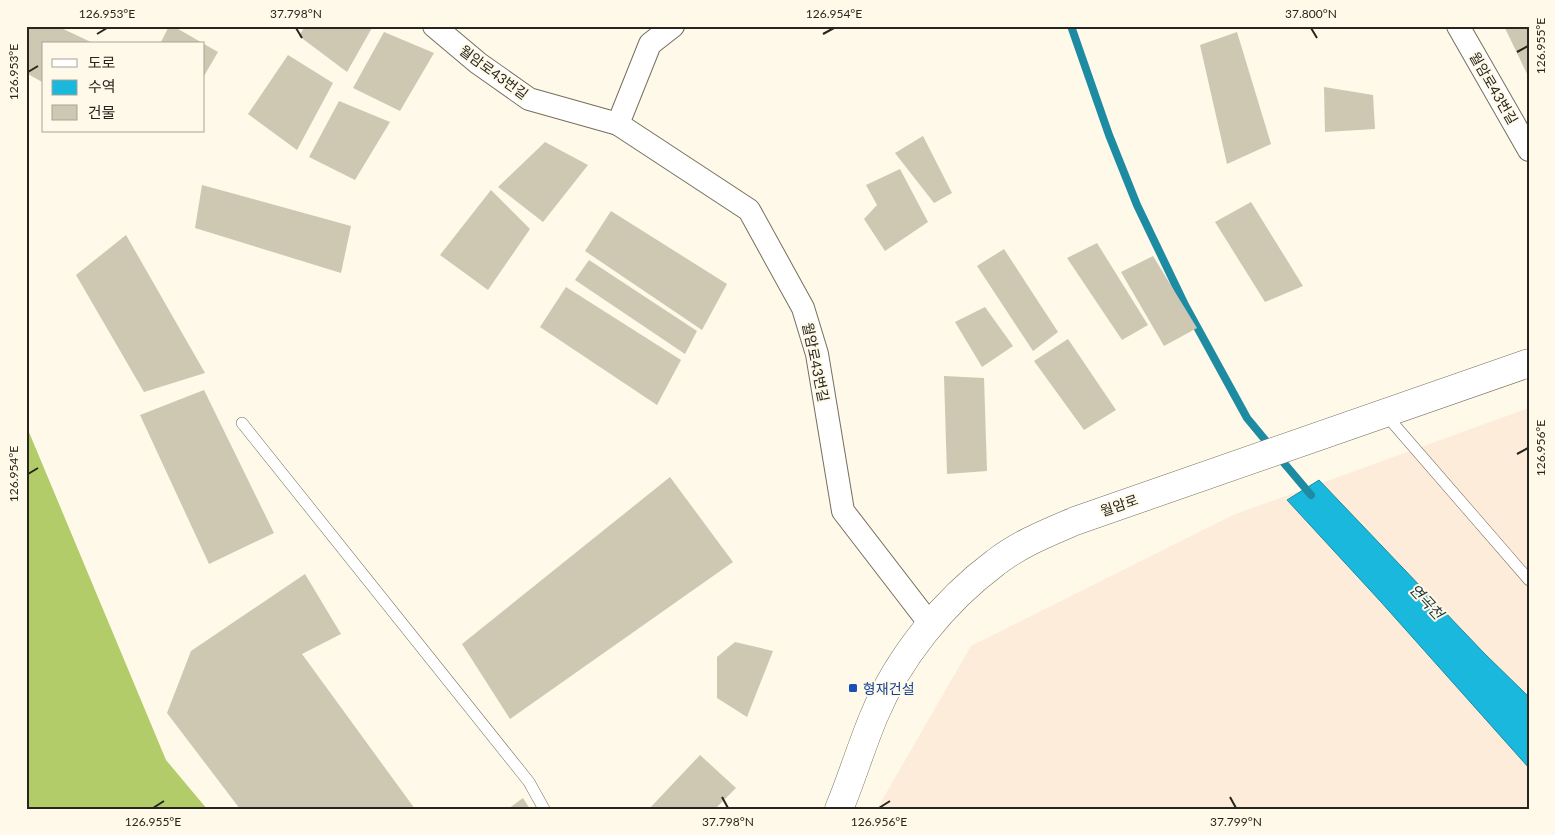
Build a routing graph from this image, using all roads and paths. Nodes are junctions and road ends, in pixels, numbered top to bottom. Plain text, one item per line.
1 (434, 26) edge
2 (673, 26) edge
3 (1458, 26) edge
4 (618, 124) junction
5 (1529, 150) edge
6 (1529, 363) edge
7 (1385, 414) junction
8 (242, 423) dead end
9 (1529, 580) edge
10 (930, 624) junction
11 (544, 809) edge
12 (839, 809) edge

1 - 4 street, 월암로43번길
2 - 4 street
3 - 5 street, 월암로43번길
4 - 10 street, 월암로43번길
6 - 7 street, 월암로
7 - 9 lane
7 - 10 street, 월암로
8 - 11 lane
10 - 12 street, 월암로

